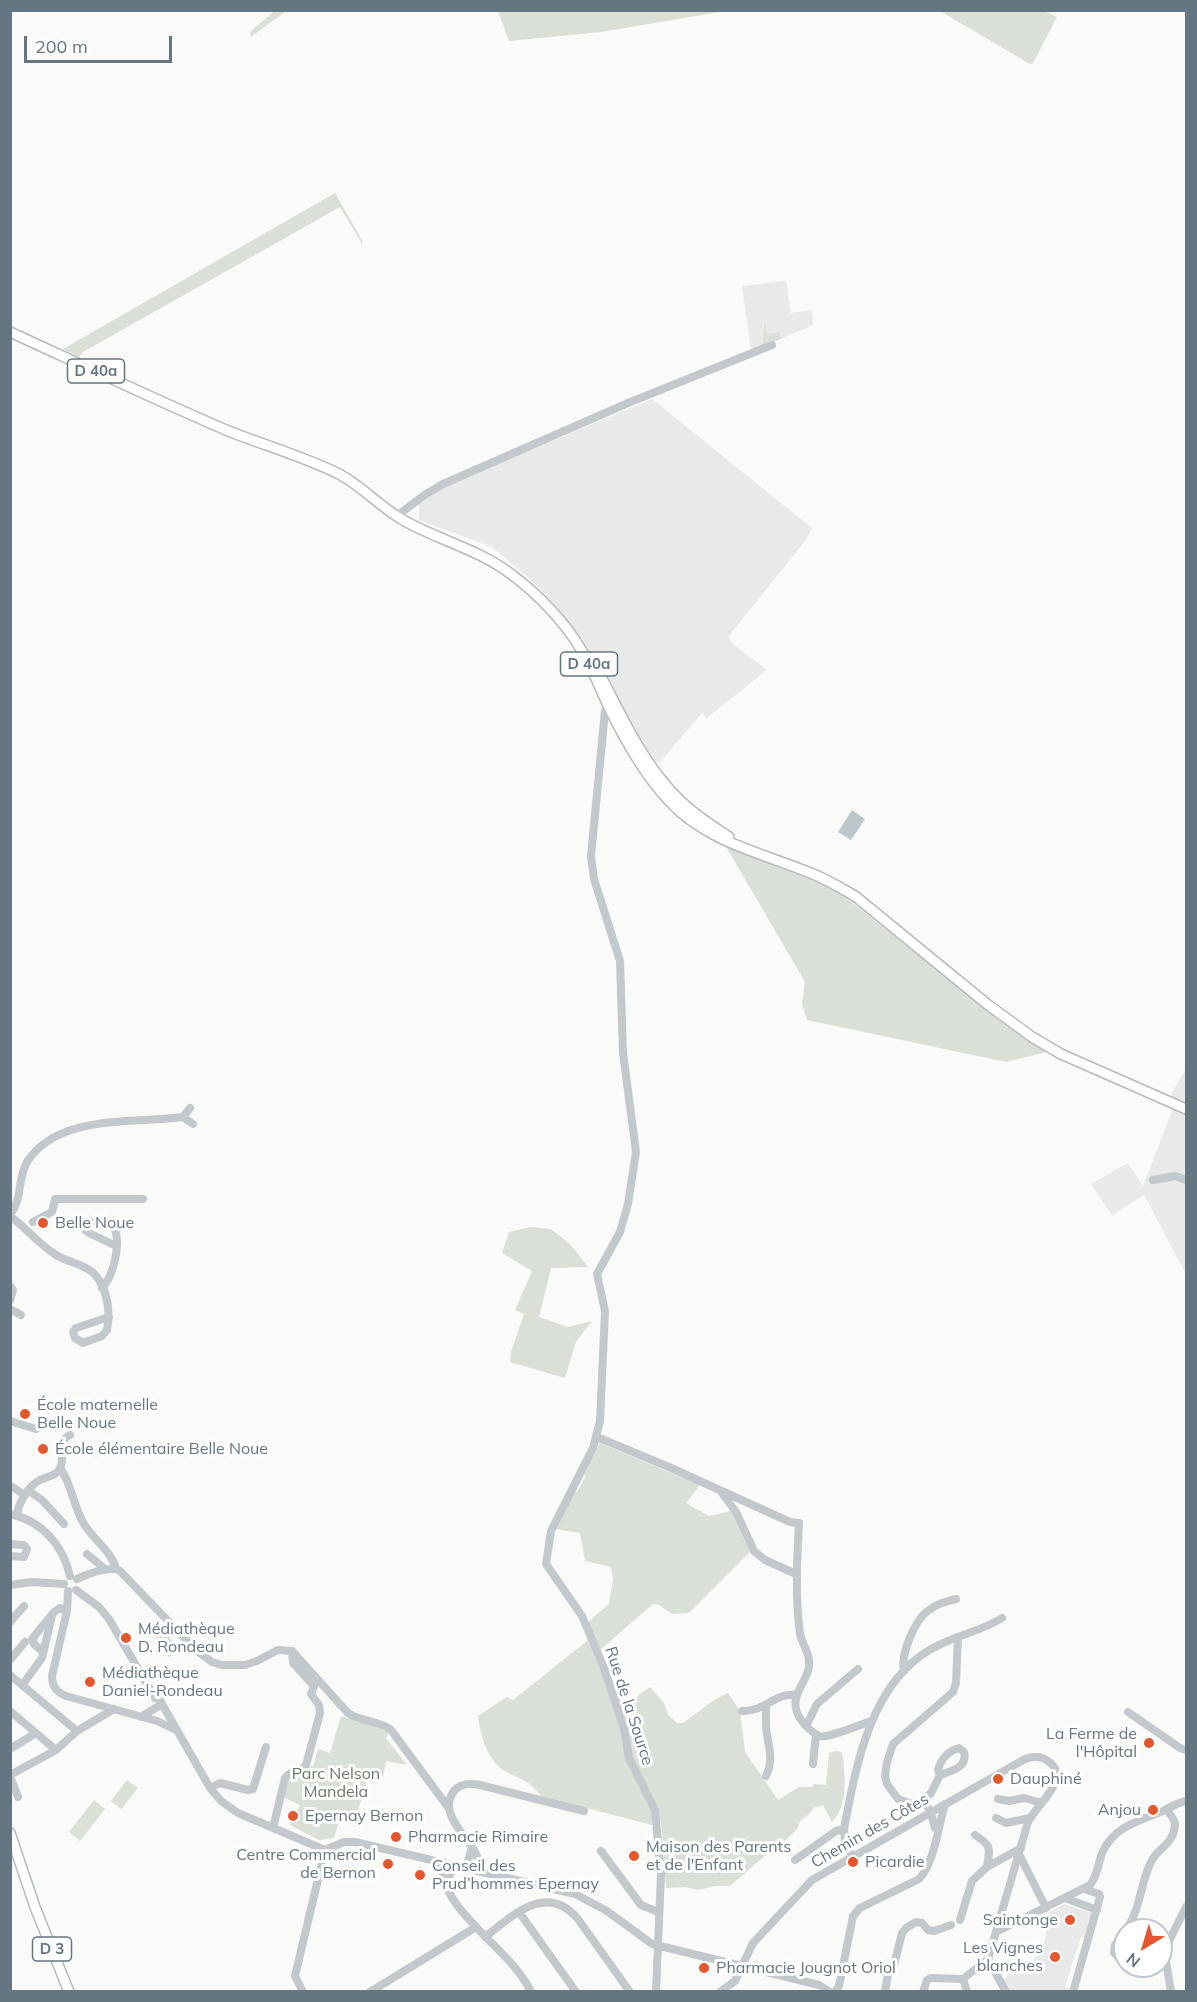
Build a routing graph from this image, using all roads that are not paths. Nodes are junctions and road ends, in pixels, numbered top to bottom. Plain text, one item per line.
1 (10, 332) edge
2 (772, 345) dead end
3 (384, 506) junction
4 (398, 515) junction
5 (611, 703) junction
6 (190, 1108) dead end
7 (1186, 1109) edge
8 (183, 1117) junction
9 (194, 1124) dead end
10 (1154, 1180) dead end
11 (1186, 1180) edge
12 (143, 1199) dead end
13 (10, 1215) edge
14 (33, 1222) dead end
15 (116, 1246) dead end
16 (10, 1286) edge
17 (102, 1288) junction
18 (10, 1300) edge
19 (10, 1310) edge
20 (21, 1315) dead end
21 (109, 1317) junction
22 (10, 1421) edge
23 (36, 1429) dead end
24 (70, 1435) dead end
25 (597, 1437) junction
26 (60, 1468) junction
27 (11, 1486) edge
28 (721, 1491) junction
29 (27, 1493) junction
30 (14, 1515) edge
31 (64, 1524) dead end
32 (10, 1544) edge
33 (87, 1554) dead end
34 (10, 1556) edge
35 (105, 1569) junction
36 (116, 1569) junction
37 (796, 1574) junction
38 (73, 1578) junction
39 (10, 1585) edge
40 (69, 1588) junction
41 (956, 1599) dead end
42 (24, 1606) dead end
43 (67, 1611) junction
44 (52, 1615) junction
45 (1002, 1618) dead end
46 (10, 1622) edge
47 (958, 1637) junction
48 (25, 1642) dead end
49 (292, 1651) junction
50 (43, 1652) junction
51 (10, 1661) edge
52 (10, 1668) edge
53 (858, 1669) dead end
54 (904, 1671) junction
55 (10, 1675) edge
56 (23, 1684) junction
57 (796, 1695) junction
58 (160, 1705) junction
59 (766, 1706) junction
60 (114, 1709) junction
61 (742, 1711) dead end
62 (1128, 1712) dead end
63 (166, 1713) junction
64 (11, 1714) edge
65 (141, 1717) junction
66 (158, 1721) junction
67 (872, 1721) junction
68 (806, 1726) junction
69 (77, 1731) junction
70 (176, 1731) junction
71 (36, 1733) junction
72 (816, 1734) junction
73 (266, 1747) dead end
74 (10, 1749) edge
75 (56, 1750) junction
76 (1186, 1750) edge
77 (813, 1764) dead end
78 (940, 1775) dead end
79 (10, 1776) edge
80 (766, 1776) dead end
81 (210, 1788) junction
82 (18, 1797) dead end
83 (998, 1799) dead end
84 (924, 1800) junction
85 (1186, 1801) edge
86 (1042, 1803) junction
87 (945, 1804) junction
88 (448, 1807) junction
89 (1166, 1809) junction
90 (584, 1811) dead end
91 (932, 1812) junction
92 (941, 1817) junction
93 (996, 1818) dead end
94 (1030, 1818) junction
95 (919, 1820) junction
96 (273, 1828) junction
97 (844, 1828) junction
98 (935, 1832) junction
99 (10, 1833) edge
100 (975, 1834) dead end
101 (10, 1847) edge
102 (472, 1847) junction
103 (325, 1850) junction
104 (601, 1851) dead end
105 (1020, 1851) junction
106 (853, 1858) junction
107 (795, 1860) dead end
108 (441, 1862) junction
109 (455, 1866) junction
110 (466, 1868) junction
111 (987, 1868) junction
112 (476, 1871) junction
113 (448, 1888) junction
114 (1084, 1889) junction
115 (1065, 1898) junction
116 (35, 1907) junction
117 (1186, 1907) edge
118 (1046, 1908) junction
119 (1097, 1910) junction
120 (519, 1912) junction
121 (658, 1912) junction
122 (1132, 1918) edge
123 (960, 1920) dead end
124 (951, 1925) dead end
125 (476, 1928) junction
126 (996, 1932) junction
127 (1173, 1933) edge
128 (485, 1937) junction
129 (657, 1946) junction
130 (988, 1959) junction
131 (741, 1966) junction
132 (963, 1979) junction
133 (69, 1992) edge
134 (303, 1992) edge
135 (370, 1992) edge
136 (531, 1992) edge
137 (576, 1992) edge
138 (630, 1992) edge
139 (656, 1992) edge
140 (720, 1992) edge
141 (830, 1992) edge
142 (835, 1992) edge
143 (885, 1992) edge
144 (923, 1992) edge
145 (967, 1992) edge
146 (1006, 1992) edge
147 (1073, 1992) edge

1 - 3 main road, D 40a
2 - 4 street
3 - 4 main road, D 40a
3 - 5 main road, D 40a
4 - 5 main road, D 40a
5 - 7 main road, D 40a
5 - 25 street, Rue de la Source
6 - 8 street
8 - 9 street
8 - 13 street
10 - 11 street
12 - 14 street
13 - 17 street
15 - 17 street
16 - 18 street
17 - 21 street
19 - 20 street
21 - 21 street
22 - 23 street
24 - 26 street
25 - 28 street
25 - 121 street, Rue de la Source
26 - 29 street
26 - 36 street
27 - 29 street
28 - 37 street
28 - 37 street
29 - 30 street
29 - 31 street
30 - 38 street
32 - 34 street
33 - 35 street
35 - 36 street
35 - 38 street
36 - 49 street
37 - 57 street
38 - 40 street
38 - 40 street
39 - 40 street
40 - 43 street
40 - 58 street
41 - 54 street
42 - 46 street
43 - 44 street
43 - 60 street
44 - 50 street
44 - 50 street
45 - 47 street
47 - 54 street
47 - 84 street
48 - 51 street
49 - 88 street
49 - 96 street
50 - 56 street
51 - 52 street
53 - 68 street
54 - 67 street
55 - 56 street
56 - 69 street
57 - 59 street
57 - 68 street
58 - 63 street
58 - 65 street
59 - 61 street
59 - 80 street
60 - 65 street
60 - 69 street
62 - 76 street
63 - 66 street
63 - 70 street
64 - 71 street
65 - 66 street
66 - 70 street
67 - 72 street
67 - 97 street
68 - 72 street
69 - 75 street
70 - 81 street
71 - 74 street
71 - 75 street
72 - 77 street
73 - 81 street
75 - 79 street
78 - 84 street
79 - 82 street
81 - 96 street
83 - 86 street
84 - 91 street
85 - 89 street
86 - 87 street, Chemin des Côtes
86 - 94 street, Chemin des Côtes
87 - 91 street, Chemin des Côtes
87 - 92 street
88 - 90 street
88 - 102 street
89 - 114 street
89 - 122 street
91 - 92 street
91 - 95 street, Chemin des Côtes
91 - 98 street
92 - 98 street
93 - 94 street
94 - 105 street
95 - 98 street
95 - 106 street, Chemin des Côtes
96 - 103 street
97 - 106 street
97 - 107 street
98 - 142 street
99 - 116 main road, D 3
100 - 111 street
101 - 116 main road, D 3
102 - 110 street
102 - 112 street
103 - 108 street
103 - 134 street
104 - 121 street
105 - 111 street
105 - 118 street
105 - 126 street
106 - 131 street, Chemin des Côtes
108 - 109 street
108 - 113 street
109 - 110 street
109 - 113 street
110 - 112 street
111 - 123 street
112 - 129 street
113 - 125 street
114 - 115 street
114 - 119 street
115 - 118 street
115 - 119 street
116 - 133 main road, D 3
117 - 127 street
118 - 126 street
119 - 147 street
120 - 128 street
120 - 137 street
120 - 138 street
121 - 129 street, Rue de la Source
124 - 143 street
125 - 128 street
125 - 135 street
126 - 130 street
128 - 136 street
129 - 131 street
129 - 139 street, Rue de la Source
130 - 132 street
130 - 146 street
131 - 140 street, Chemin des Côtes
131 - 141 street
132 - 144 street
132 - 145 street

